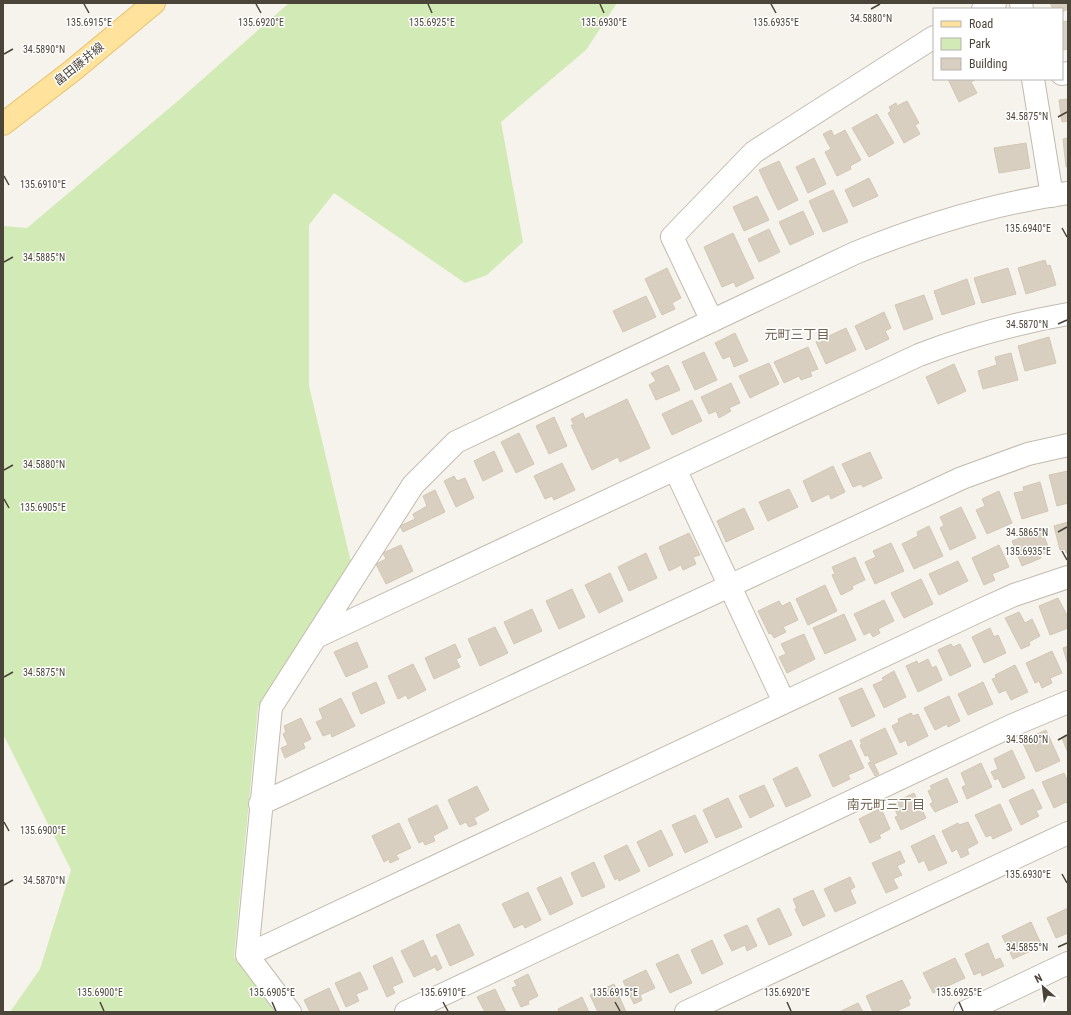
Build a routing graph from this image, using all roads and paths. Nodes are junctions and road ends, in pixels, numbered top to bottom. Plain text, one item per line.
1 (154, 3) edge
2 (995, 3) edge
3 (985, 8) edge
4 (933, 38) edge
5 (1033, 80) edge
6 (3, 124) edge
7 (1060, 195) edge
8 (1068, 314) edge
9 (712, 321) junction
10 (1068, 445) edge
11 (675, 469) junction
12 (1068, 577) edge
13 (730, 586) junction
14 (316, 637) junction
15 (784, 702) junction
16 (1068, 702) edge
17 (260, 804) junction
18 (1068, 832) edge
19 (247, 955) junction
20 (1068, 963) edge
21 (290, 1012) edge
22 (406, 1012) edge
23 (686, 1012) edge
24 (964, 1012) edge

1 - 6 main road, 畠田藤井線
2 - 3 street
4 - 9 street
5 - 7 street
7 - 9 street
8 - 11 street
9 - 14 street
10 - 13 street
11 - 13 street
11 - 14 street
12 - 15 street
13 - 15 street
13 - 17 street
14 - 17 street
15 - 19 street
16 - 22 street
17 - 19 street
18 - 23 street
19 - 21 street
20 - 24 street

